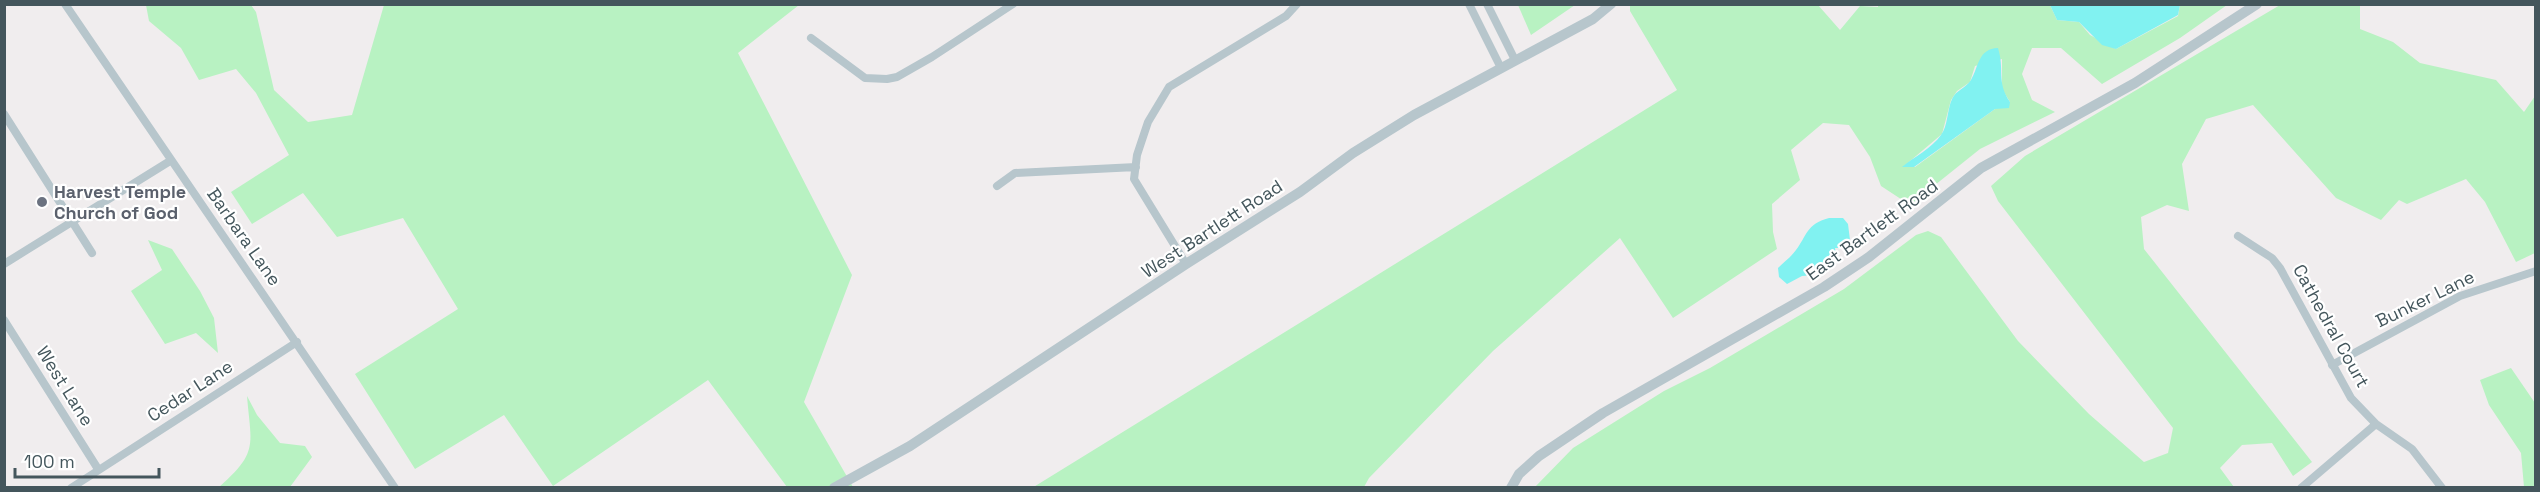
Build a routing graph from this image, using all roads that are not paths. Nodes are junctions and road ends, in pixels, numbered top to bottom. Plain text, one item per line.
1 (65, 4) edge
2 (1013, 4) edge
3 (1297, 4) edge
4 (1469, 4) edge
5 (1488, 4) edge
6 (1611, 4) edge
7 (2257, 4) edge
8 (1002, 7) edge
9 (1493, 13) junction
10 (1479, 19) junction
11 (811, 38) dead end
12 (1515, 60) junction
13 (1501, 68) junction
14 (4, 114) edge
15 (170, 160) junction
16 (1136, 166) junction
17 (997, 186) dead end
18 (72, 221) junction
19 (2238, 236) dead end
20 (92, 253) dead end
21 (4, 264) edge
22 (1186, 264) junction
23 (2535, 271) edge
24 (4, 320) edge
25 (297, 342) junction
26 (2332, 365) junction
27 (2376, 424) junction
28 (98, 469) junction
29 (71, 488) edge
30 (395, 488) edge
31 (834, 488) edge
32 (1511, 488) edge
33 (2301, 488) edge
34 (2442, 488) edge

1 - 15 street, Barbara Lane
2 - 8 street
3 - 16 street
4 - 10 street
5 - 9 street
6 - 12 street, West Bartlett Road
7 - 32 street, East Bartlett Road
8 - 11 street
9 - 10 street
9 - 12 street
10 - 13 street
12 - 13 street, West Bartlett Road
13 - 22 street, West Bartlett Road
14 - 18 street
15 - 18 street
15 - 25 street, Barbara Lane
16 - 17 street
16 - 22 street
18 - 20 street
18 - 21 street
19 - 26 street, Cathedral Court
22 - 31 street, West Bartlett Road
23 - 26 street, Bunker Lane
24 - 28 street, West Lane
25 - 28 street, Cedar Lane
25 - 30 street, Barbara Lane
26 - 27 street, Cathedral Court
27 - 33 street
27 - 34 street, Cathedral Court
28 - 29 street, Cedar Lane

